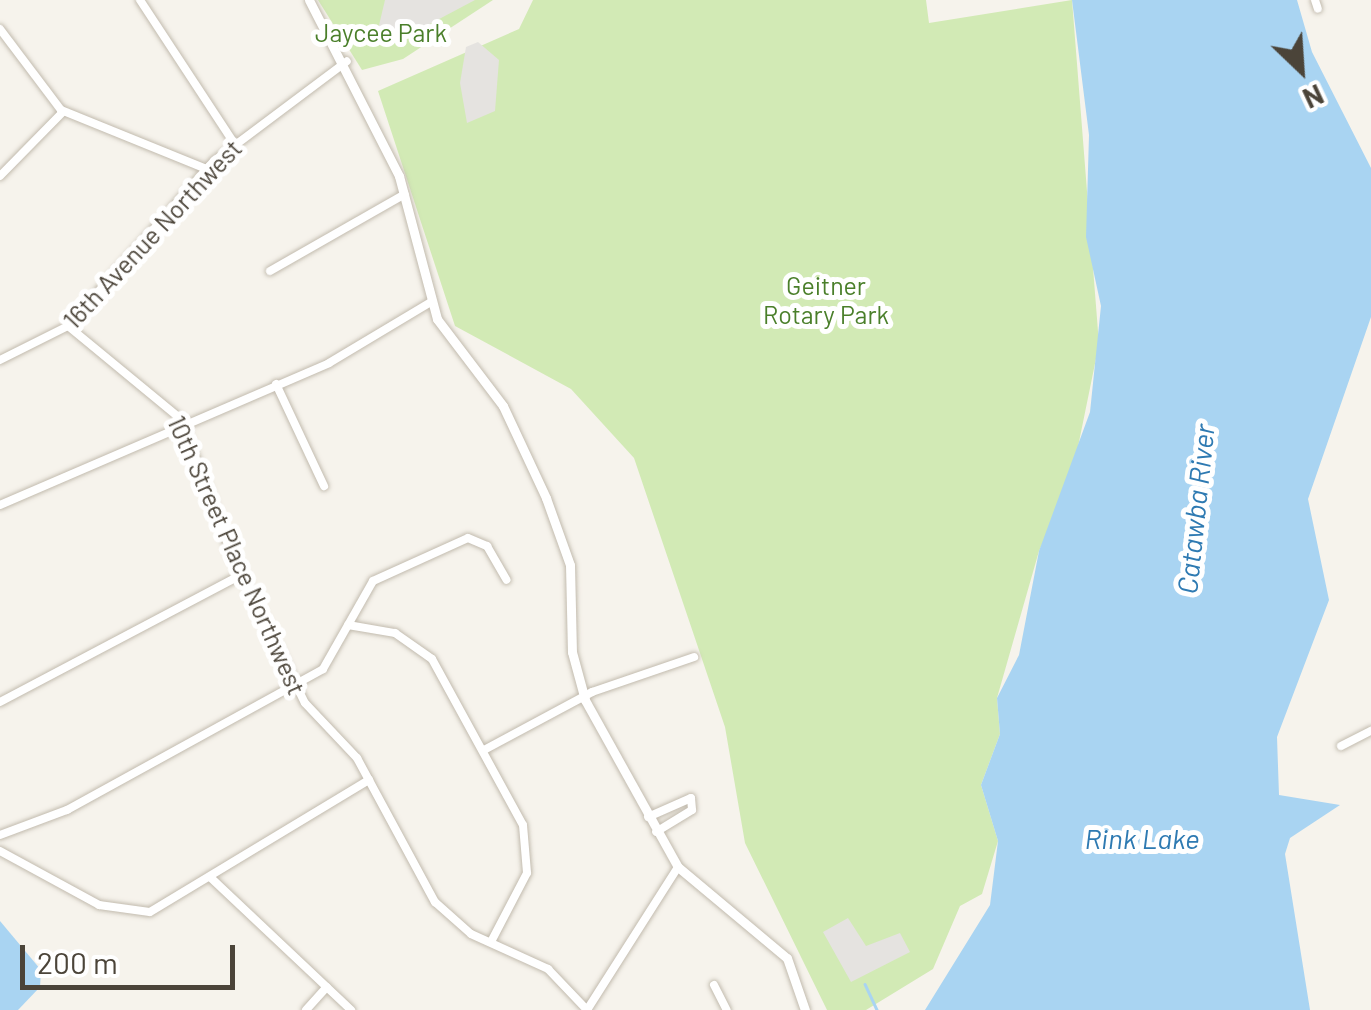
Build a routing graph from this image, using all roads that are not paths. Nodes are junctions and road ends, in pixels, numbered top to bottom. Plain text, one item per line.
1 (140, 0) edge
2 (309, 0) edge
3 (0, 30) edge
4 (347, 61) junction
5 (62, 112) junction
6 (234, 143) junction
7 (206, 169) junction
8 (0, 176) edge
9 (405, 194) junction
10 (270, 271) dead end
11 (431, 302) junction
12 (68, 326) junction
13 (0, 360) edge
14 (276, 384) junction
15 (182, 425) junction
16 (324, 486) dead end
17 (0, 505) edge
18 (241, 575) junction
19 (508, 580) dead end
20 (348, 625) junction
21 (694, 657) dead end
22 (296, 685) junction
23 (585, 700) junction
24 (0, 702) edge
25 (1371, 730) edge
26 (1341, 746) dead end
27 (484, 750) junction
28 (369, 780) junction
29 (648, 817) junction
30 (656, 832) junction
31 (0, 834) edge
32 (0, 850) edge
33 (678, 867) junction
34 (210, 876) junction
35 (492, 942) junction
36 (714, 984) dead end
37 (327, 988) junction
38 (306, 1010) edge
39 (351, 1010) edge
40 (587, 1010) edge
41 (727, 1010) edge
42 (806, 1010) edge

1 - 6 street
2 - 4 street
3 - 5 street
4 - 6 street, 16th Avenue Northwest
4 - 9 street
5 - 7 street
5 - 8 street
6 - 7 street, 16th Avenue Northwest
7 - 12 street, 16th Avenue Northwest
9 - 10 street
9 - 11 street
11 - 14 street
11 - 23 street
12 - 13 street, 16th Avenue Northwest
12 - 15 street, 10th Street Place Northwest
14 - 15 street
14 - 16 street
15 - 17 street
15 - 18 street, 10th Street Place Northwest
18 - 22 street, 10th Street Place Northwest
18 - 24 street
19 - 20 street
20 - 22 street
20 - 27 street
21 - 23 street
22 - 28 street, 10th Street Place Northwest
22 - 31 street
23 - 27 street
23 - 29 street
25 - 26 street
27 - 35 street
28 - 34 street
28 - 35 street, 10th Street Place Northwest
29 - 30 street
29 - 30 street
30 - 33 street
32 - 34 street
33 - 40 street
33 - 42 street
34 - 37 street
35 - 40 street, 10th Street Place Northwest
36 - 41 street
37 - 38 street
37 - 39 street

